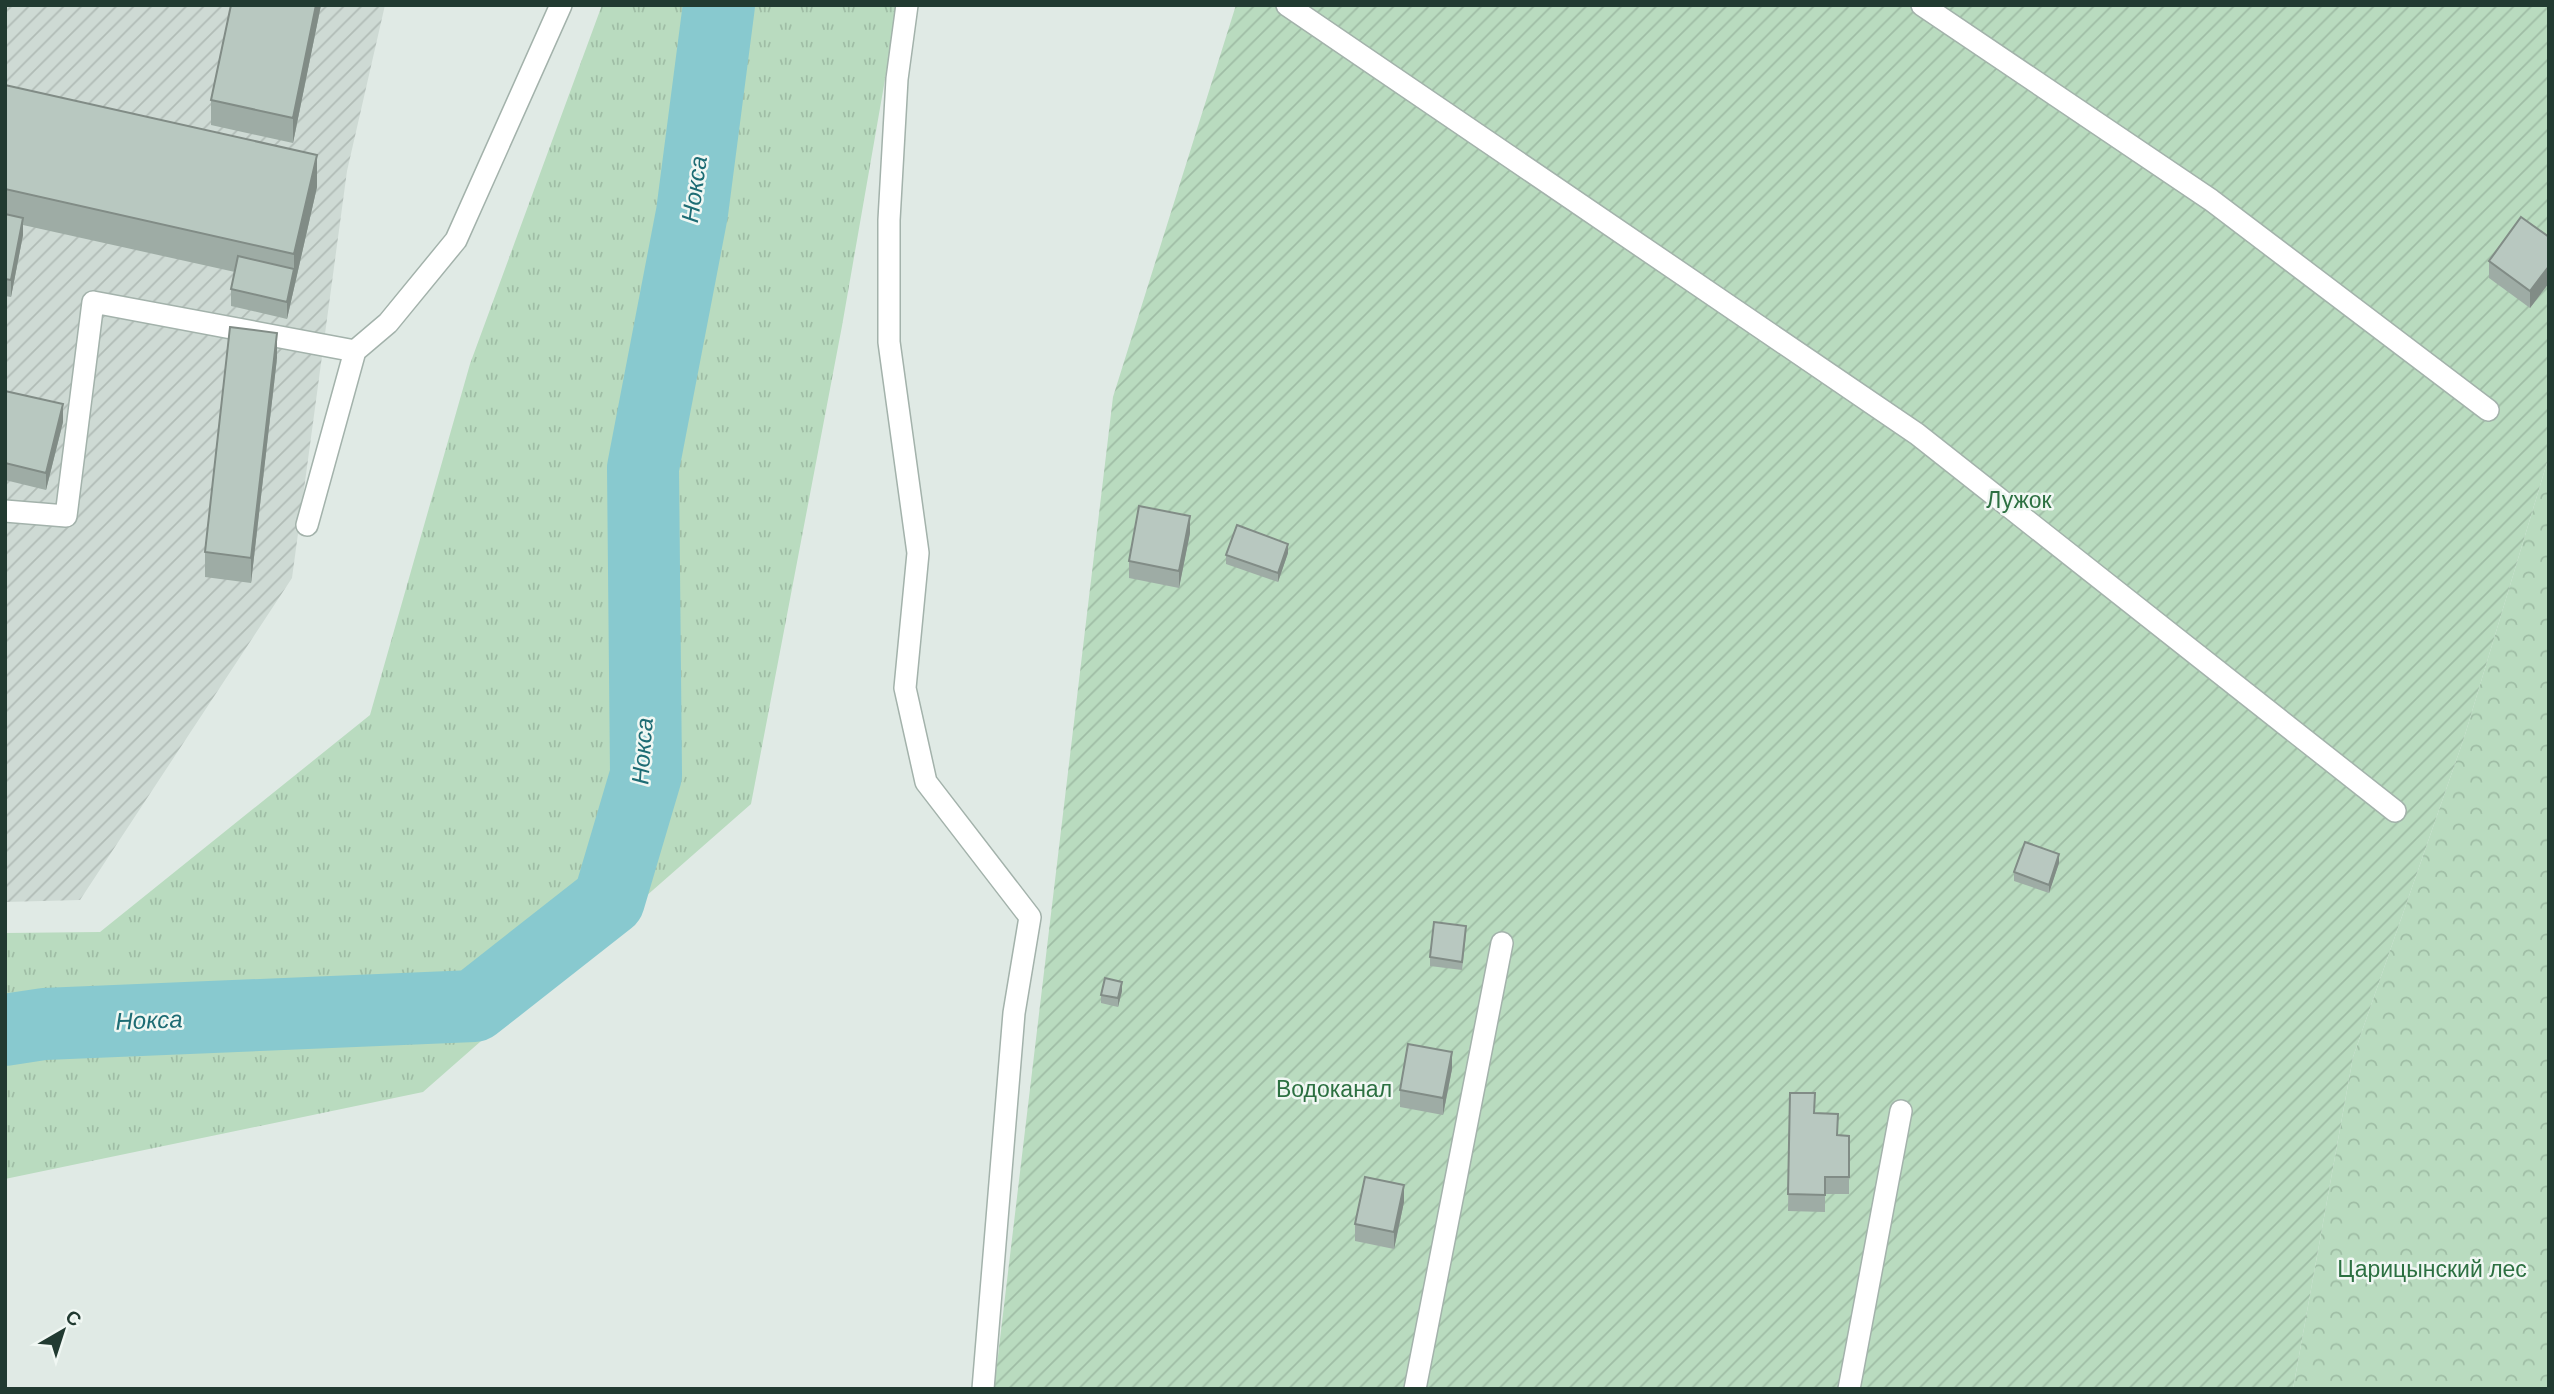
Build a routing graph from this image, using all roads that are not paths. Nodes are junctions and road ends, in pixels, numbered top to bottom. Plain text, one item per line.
1 (561, 5) edge
2 (907, 5) edge
3 (1287, 5) edge
4 (1922, 5) edge
5 (355, 351) junction
6 (2488, 410) dead end
7 (5, 511) edge
8 (307, 525) dead end
9 (2395, 811) dead end
10 (1502, 943) dead end
11 (1901, 1111) dead end
12 (983, 1389) edge
13 (1415, 1389) edge
14 (1849, 1389) edge

1 - 5 lane
2 - 12 lane
3 - 9 lane
4 - 6 lane
5 - 7 lane
5 - 8 lane
10 - 13 lane
11 - 14 lane

